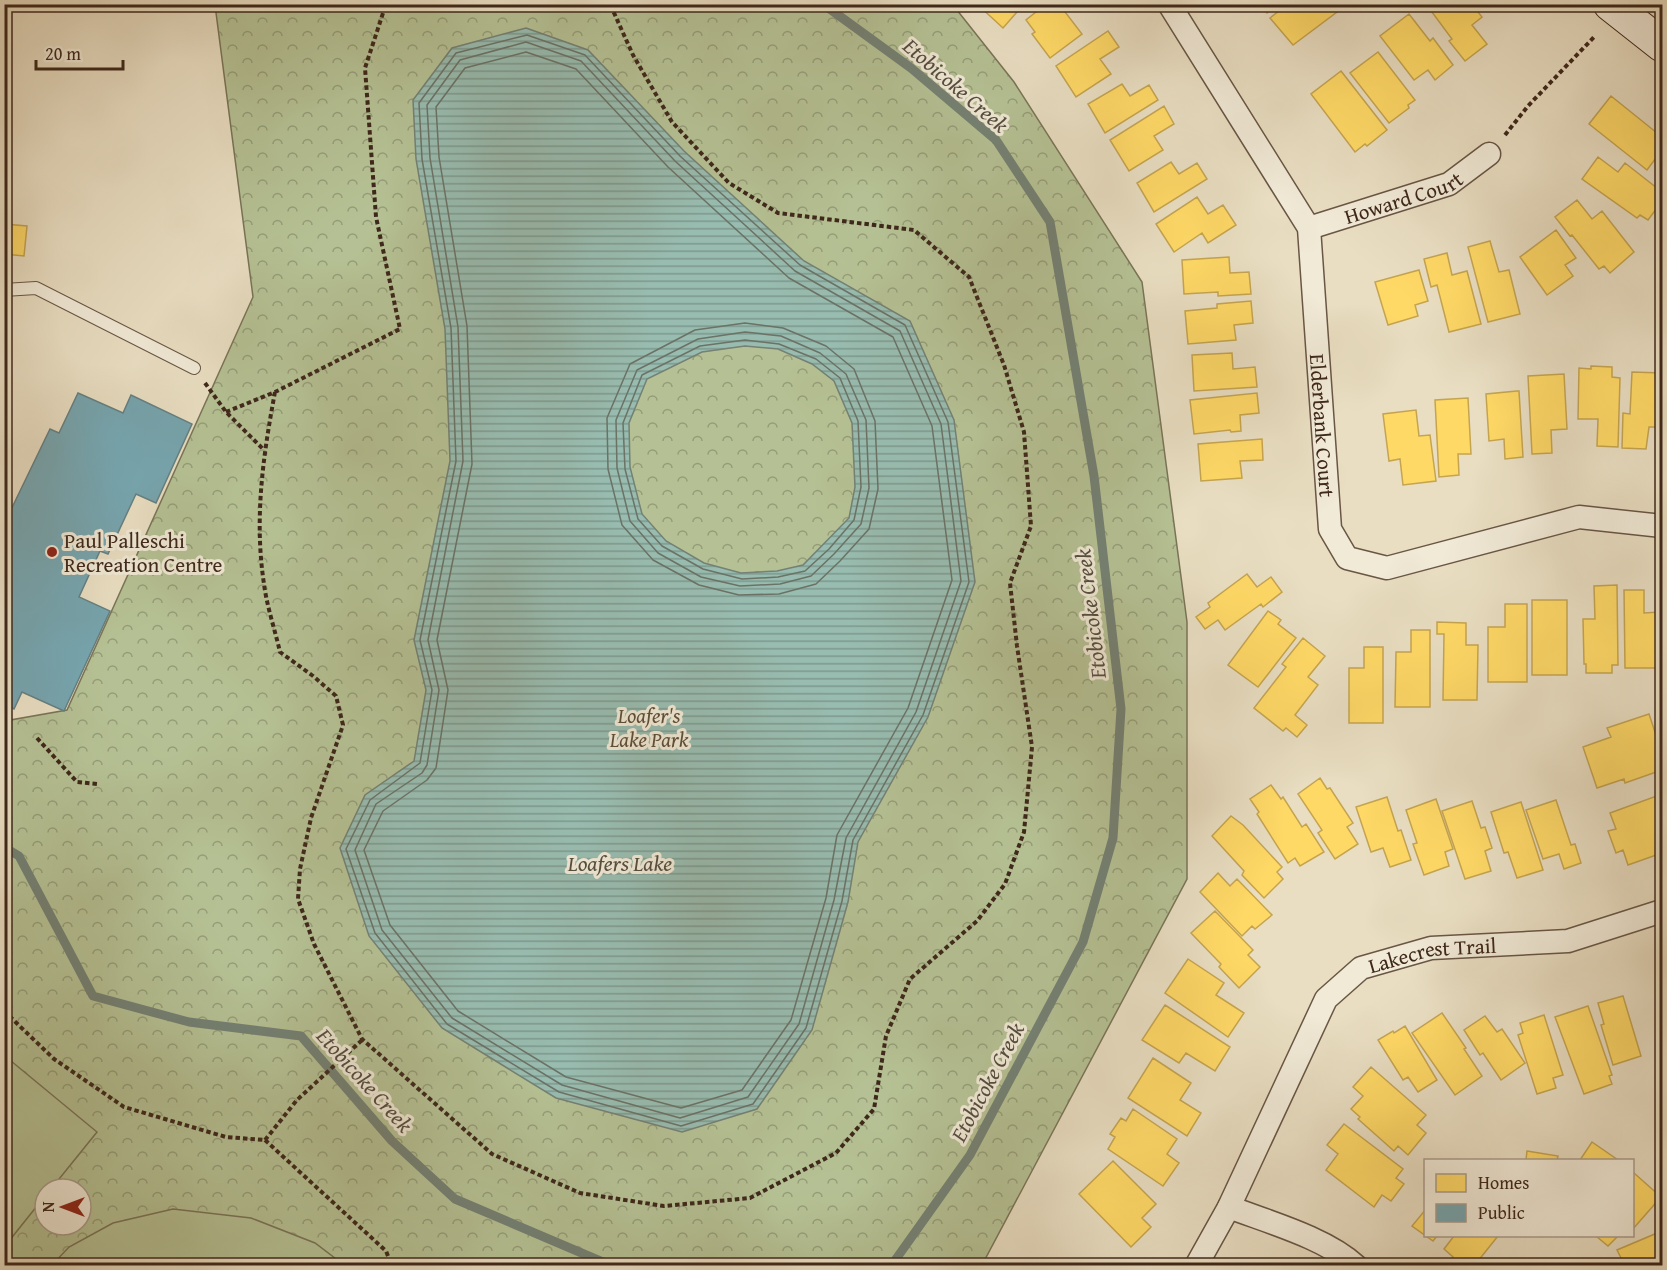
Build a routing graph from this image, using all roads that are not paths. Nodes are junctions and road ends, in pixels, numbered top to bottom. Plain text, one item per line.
1 (1169, 4) edge
2 (1610, 4) edge
3 (1662, 45) edge
4 (1489, 154) road end
5 (1309, 228) junction
6 (4, 290) edge
7 (194, 368) road end
8 (1662, 526) edge
9 (1662, 911) edge
10 (1229, 1206) junction
11 (1196, 1266) edge
12 (1356, 1266) edge

1 - 5 street, Elderbank Court
2 - 3 main road
4 - 5 street, Howard Court
5 - 8 street, Elderbank Court
6 - 7 lane
9 - 10 street, Lakecrest Trail
10 - 11 street, Lakecrest Trail
10 - 12 street

